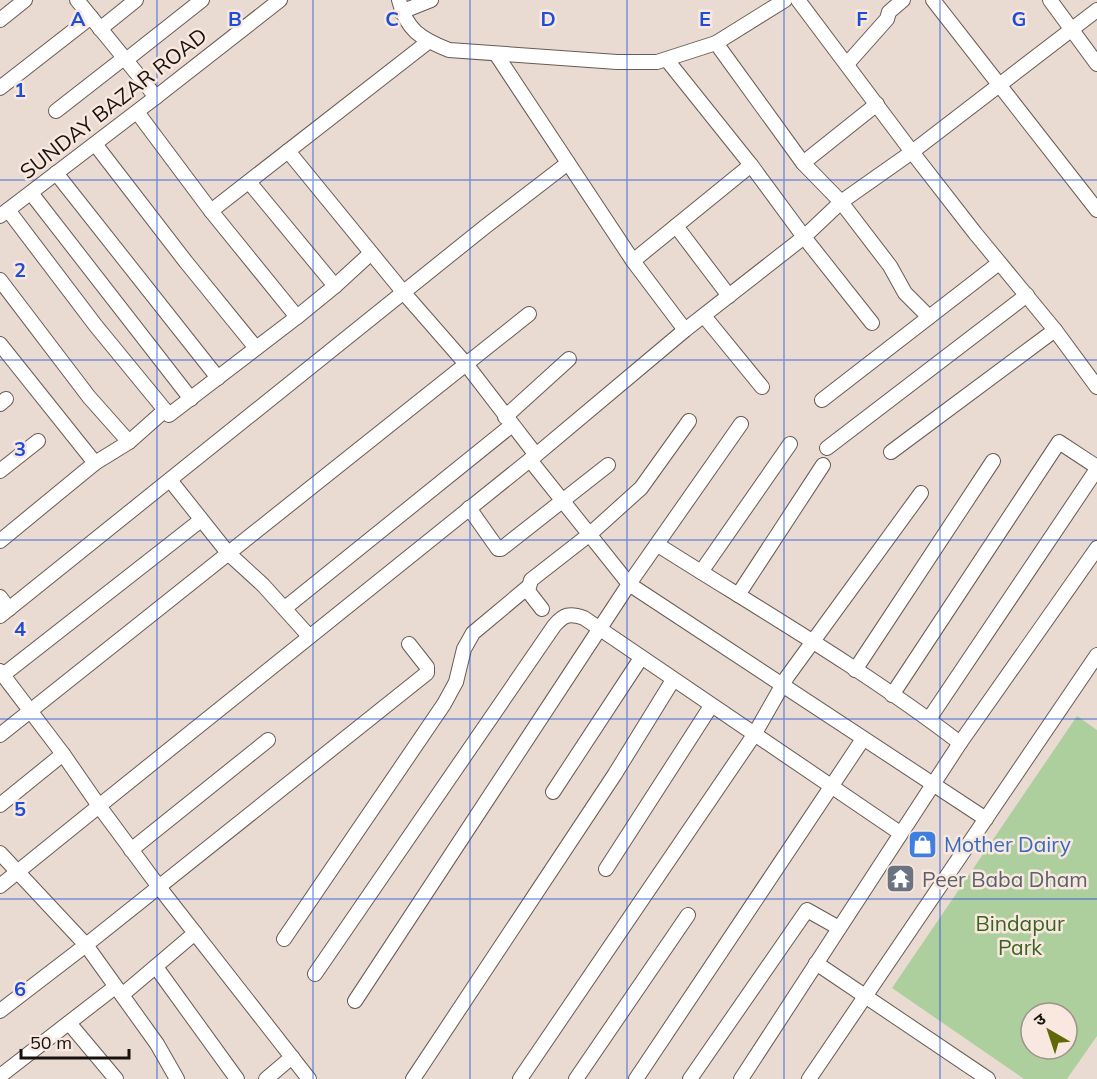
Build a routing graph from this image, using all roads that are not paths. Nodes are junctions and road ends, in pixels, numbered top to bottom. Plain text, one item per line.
1 (26, 0) edge
2 (77, 0) edge
3 (136, 0) edge
4 (202, 0) edge
5 (280, 0) edge
6 (431, 0) edge
7 (785, 0) edge
8 (798, 0) edge
9 (903, 0) edge
10 (933, 0) edge
11 (1050, 0) edge
12 (400, 6) edge
13 (1097, 10) edge
14 (91, 17) junction
15 (0, 20) edge
16 (1071, 28) junction
17 (100, 29) junction
18 (428, 42) junction
19 (716, 43) junction
20 (496, 54) junction
21 (125, 59) junction
22 (667, 60) junction
23 (847, 63) junction
24 (1097, 64) edge
25 (998, 85) junction
26 (0, 88) edge
27 (156, 97) junction
28 (877, 104) junction
29 (56, 111) dead end
30 (137, 112) junction
31 (95, 144) junction
32 (288, 151) junction
33 (912, 152) junction
34 (568, 163) junction
35 (803, 163) junction
36 (752, 165) junction
37 (56, 173) junction
38 (249, 182) junction
39 (31, 193) junction
40 (841, 202) junction
41 (1097, 210) edge
42 (211, 211) junction
43 (4, 213) edge
44 (676, 226) junction
45 (804, 237) junction
46 (371, 253) junction
47 (633, 261) junction
48 (999, 262) junction
49 (0, 280) edge
50 (335, 286) junction
51 (404, 293) junction
52 (1027, 295) junction
53 (729, 296) junction
54 (529, 314) dead end
55 (704, 316) junction
56 (297, 317) junction
57 (929, 317) junction
58 (873, 323) dead end
59 (685, 330) junction
60 (1055, 330) junction
61 (0, 344) edge
62 (256, 348) junction
63 (569, 359) dead end
64 (466, 364) junction
65 (218, 378) junction
66 (1096, 384) edge
67 (762, 387) dead end
68 (192, 399) junction
69 (822, 400) dead end
70 (164, 411) junction
71 (509, 421) junction
72 (689, 421) dead end
73 (741, 424) dead end
74 (38, 441) dead end
75 (129, 442) junction
76 (790, 444) dead end
77 (827, 448) dead end
78 (891, 452) dead end
79 (533, 458) junction
80 (993, 461) dead end
81 (95, 464) junction
82 (608, 465) dead end
83 (823, 465) dead end
84 (1097, 468) edge
85 (0, 471) edge
86 (170, 480) junction
87 (921, 493) dead end
88 (562, 501) junction
89 (469, 508) junction
90 (201, 520) junction
91 (590, 534) junction
92 (0, 541) edge
93 (658, 545) junction
94 (1097, 548) edge
95 (228, 553) junction
96 (701, 572) junction
97 (629, 584) junction
98 (528, 587) junction
99 (738, 596) junction
100 (0, 597) edge
101 (285, 608) junction
102 (542, 609) dead end
103 (4, 613) edge
104 (599, 630) junction
105 (309, 636) junction
106 (813, 643) junction
107 (409, 644) dead end
108 (1097, 655) edge
109 (641, 658) junction
110 (855, 670) junction
111 (2, 673) edge
112 (673, 680) junction
113 (782, 686) junction
114 (892, 694) junction
115 (711, 706) junction
116 (30, 710) junction
117 (929, 719) junction
118 (0, 735) edge
119 (754, 735) junction
120 (863, 739) junction
121 (267, 740) dead end
122 (960, 743) junction
123 (63, 754) junction
124 (933, 784) junction
125 (832, 786) junction
126 (553, 792) dead end
127 (0, 805) edge
128 (99, 806) junction
129 (986, 819) junction
130 (900, 833) junction
131 (131, 850) junction
132 (0, 853) edge
133 (606, 869) dead end
134 (17, 873) junction
135 (0, 886) edge
136 (159, 887) junction
137 (688, 915) dead end
138 (839, 928) junction
139 (195, 933) junction
140 (284, 939) dead end
141 (86, 945) junction
142 (816, 963) junction
143 (156, 967) junction
144 (315, 974) dead end
145 (118, 991) junction
146 (866, 996) junction
147 (355, 1001) dead end
148 (0, 1011) edge
149 (69, 1023) junction
150 (292, 1057) junction
151 (0, 1078) edge
152 (116, 1079) edge
153 (177, 1079) edge
154 (237, 1079) edge
155 (266, 1079) edge
156 (309, 1079) edge
157 (414, 1079) edge
158 (520, 1079) edge
159 (576, 1079) edge
160 (636, 1079) edge
161 (690, 1079) edge
162 (741, 1079) edge
163 (808, 1079) edge
164 (988, 1079) edge

1 - 15 street
2 - 14 street
3 - 17 street
4 - 21 street
5 - 27 street, SUNDAY BAZAR ROAD
6 - 12 street
7 - 19 street
8 - 23 street
9 - 23 street
10 - 25 street
11 - 16 street
12 - 18 street
13 - 16 street
14 - 17 street
14 - 26 street
16 - 24 street
16 - 25 street
17 - 21 street
18 - 20 street
18 - 32 street
19 - 22 street
19 - 35 street
20 - 22 street
20 - 34 street
21 - 27 street
21 - 29 street
22 - 36 street
23 - 28 street
25 - 33 street
25 - 41 street
27 - 30 street, SUNDAY BAZAR ROAD
28 - 33 street
28 - 35 street
30 - 31 street, SUNDAY BAZAR ROAD
30 - 42 street
31 - 37 street, SUNDAY BAZAR ROAD
31 - 62 street
32 - 38 street
32 - 46 street
33 - 40 street
33 - 48 street
34 - 47 street
34 - 51 street
35 - 40 street
36 - 44 street
36 - 45 street
37 - 39 street, SUNDAY BAZAR ROAD
37 - 65 street
38 - 42 street
38 - 50 street
39 - 43 street, SUNDAY BAZAR ROAD
39 - 68 street
40 - 45 street
40 - 57 street
42 - 56 street
43 - 70 street
44 - 47 street
44 - 53 street
45 - 53 street
45 - 58 street
46 - 50 street
46 - 51 street
47 - 59 street
48 - 52 street
48 - 57 street
49 - 75 street
50 - 56 street
51 - 64 street
51 - 86 street
52 - 60 street
52 - 77 street
53 - 55 street
54 - 64 street
55 - 59 street
55 - 67 street
56 - 62 street
57 - 69 street
59 - 79 street
60 - 66 street
60 - 78 street
61 - 81 street
62 - 65 street
63 - 71 street
64 - 71 street
64 - 95 street
65 - 68 street
68 - 70 street
70 - 75 street
71 - 79 street
71 - 101 street
72 - 91 street
73 - 93 street
74 - 85 street
75 - 81 street
76 - 96 street
79 - 88 street
79 - 89 street
80 - 110 street
81 - 92 street
82 - 88 street
83 - 99 street
84 - 114 street
84 - 117 street
86 - 90 street
86 - 103 street
87 - 106 street
88 - 89 street
88 - 91 street
89 - 105 street
90 - 95 street
90 - 111 street
91 - 97 street
91 - 98 street
93 - 96 street
93 - 97 street
94 - 122 street
95 - 101 street
95 - 116 street
96 - 99 street
97 - 104 street
97 - 113 street
98 - 102 street
98 - 140 street
99 - 106 street
100 - 103 street
101 - 105 street
104 - 109 street
104 - 144 street
104 - 147 street
105 - 128 street
106 - 110 street
106 - 113 street
107 - 136 street
108 - 129 street
109 - 112 street
109 - 126 street
110 - 114 street
111 - 116 street
112 - 115 street
112 - 157 street
113 - 119 street
113 - 120 street
114 - 117 street
115 - 119 street
115 - 133 street
116 - 118 street
116 - 123 street
117 - 122 street
119 - 125 street
119 - 158 street
120 - 124 street
120 - 125 street
121 - 131 street
122 - 124 street
123 - 127 street
123 - 128 street
124 - 129 street
124 - 130 street
125 - 130 street
125 - 160 street
128 - 131 street
128 - 134 street
129 - 146 street
130 - 138 street
131 - 136 street
132 - 134 street
134 - 135 street
134 - 141 street
136 - 139 street
136 - 141 street
137 - 159 street
138 - 142 street
138 - 161 street
139 - 143 street
139 - 150 street
141 - 145 street
141 - 148 street
142 - 146 street
142 - 162 street
143 - 145 street
143 - 154 street
145 - 149 street
145 - 153 street
146 - 163 street
146 - 164 street
149 - 151 street
149 - 152 street
150 - 155 street
150 - 156 street

